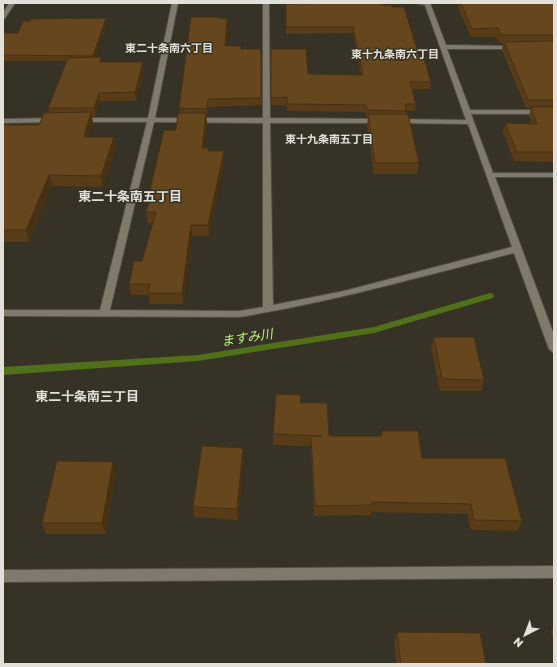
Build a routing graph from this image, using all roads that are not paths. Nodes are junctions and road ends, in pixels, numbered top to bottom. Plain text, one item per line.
1 (12, 3) edge
2 (175, 3) edge
3 (266, 3) edge
4 (417, 3) edge
5 (427, 3) edge
6 (3, 17) edge
7 (443, 47) junction
8 (522, 47) edge
9 (467, 112) junction
10 (554, 112) edge
11 (151, 119) junction
12 (268, 120) junction
13 (3, 121) edge
14 (471, 122) junction
15 (490, 175) junction
16 (554, 175) edge
17 (517, 249) junction
18 (268, 310) junction
19 (3, 313) edge
20 (104, 314) junction
21 (554, 348) edge
22 (554, 572) edge
23 (3, 576) edge

1 - 6 street
2 - 11 street
3 - 12 street
4 - 5 street
5 - 7 street
7 - 8 street
7 - 9 street
9 - 10 street
9 - 14 street
11 - 12 street
11 - 13 street
11 - 20 street
12 - 14 street
12 - 18 street
14 - 15 street
15 - 16 street
15 - 17 street
17 - 18 street
17 - 21 street
18 - 20 street
19 - 20 street
22 - 23 street

